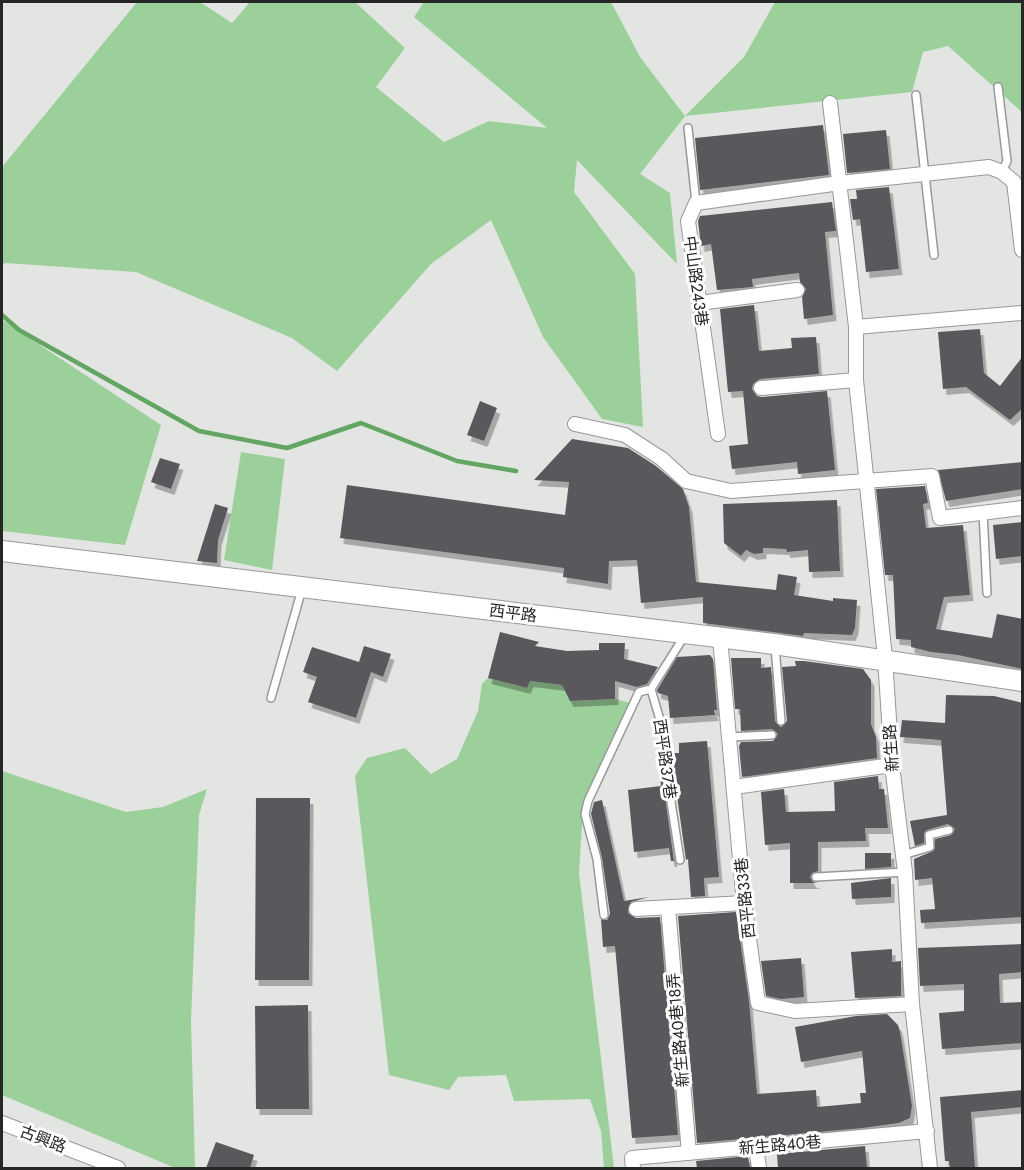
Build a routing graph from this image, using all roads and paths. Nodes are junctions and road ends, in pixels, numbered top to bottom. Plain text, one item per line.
1 (998, 87) dead end
2 (916, 95) dead end
3 (830, 103) dead end
4 (687, 128) dead end
5 (1002, 172) junction
6 (925, 174) junction
7 (840, 183) junction
8 (696, 203) junction
9 (1023, 250) edge
10 (934, 255) dead end
11 (797, 290) dead end
12 (699, 303) junction
13 (1023, 313) edge
14 (856, 327) junction
15 (856, 380) junction
16 (762, 388) dead end
17 (575, 424) dead end
18 (718, 434) dead end
19 (866, 480) junction
20 (1023, 508) edge
21 (983, 512) junction
22 (3, 554) edge
23 (303, 587) junction
24 (987, 593) dead end
25 (686, 633) junction
26 (720, 638) junction
27 (774, 644) junction
28 (885, 658) junction
29 (1023, 681) edge
30 (651, 689) junction
31 (271, 698) dead end
32 (781, 721) dead end
33 (772, 735) dead end
34 (729, 737) junction
35 (892, 765) junction
36 (734, 787) junction
37 (949, 830) dead end
38 (903, 855) junction
39 (680, 861) dead end
40 (905, 872) junction
41 (816, 877) dead end
42 (744, 903) junction
43 (668, 907) junction
44 (636, 909) dead end
45 (604, 915) dead end
46 (912, 1004) junction
47 (2, 1123) edge
48 (927, 1131) junction
49 (756, 1147) junction
50 (689, 1153) junction
51 (633, 1163) edge
52 (118, 1168) edge
53 (759, 1168) edge
54 (930, 1168) edge

1 - 5 lane
2 - 6 lane
3 - 7 street
4 - 8 lane
5 - 6 street
5 - 9 street
6 - 7 street
6 - 10 lane
7 - 8 street
7 - 14 street
8 - 12 street, 中山路243巷
11 - 12 street
12 - 18 street, 中山路243巷
13 - 14 street
14 - 15 street, 新生路
15 - 16 street
15 - 19 street, 新生路
17 - 19 street
19 - 21 street
19 - 28 street, 新生路
20 - 21 street
21 - 24 lane
22 - 23 main road, 西平路
23 - 25 main road, 西平路
23 - 31 lane
25 - 26 main road, 西平路
25 - 30 lane
26 - 27 main road, 西平路
26 - 34 street, 西平路33巷
27 - 28 main road, 西平路
27 - 32 lane
28 - 29 main road, 西平路
28 - 35 street, 新生路
30 - 39 lane, 西平路37巷
30 - 45 lane
33 - 34 lane
34 - 36 street, 西平路33巷
35 - 36 street
35 - 38 street, 新生路
36 - 42 street, 西平路33巷
37 - 38 lane
38 - 40 street, 新生路
40 - 41 lane
40 - 46 street, 新生路
42 - 43 street
42 - 46 street, 西平路33巷
43 - 44 street
43 - 50 street, 新生路40巷18弄
46 - 48 street, 新生路
47 - 52 street, 古興路
48 - 49 street, 新生路40巷
48 - 54 street, 新生路
49 - 50 street, 新生路40巷
49 - 53 street
50 - 51 street, 新生路40巷

